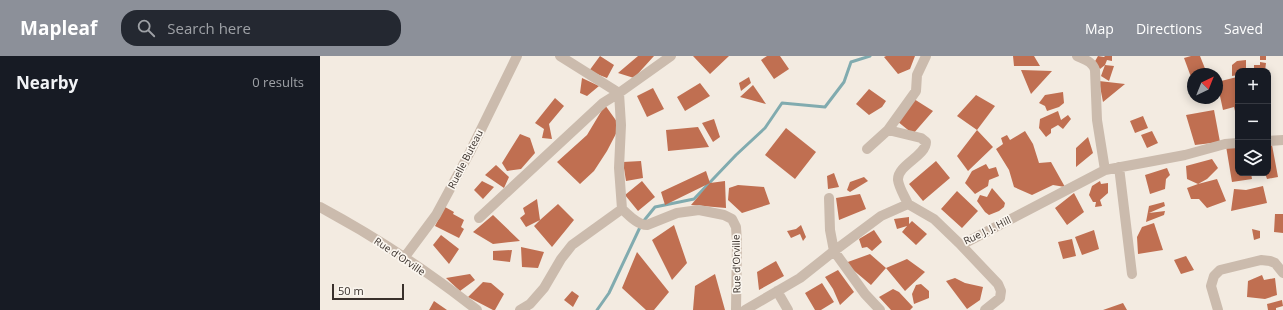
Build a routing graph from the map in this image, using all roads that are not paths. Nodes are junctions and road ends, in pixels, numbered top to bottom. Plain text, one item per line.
1 (517, 56) edge
2 (560, 56) edge
3 (671, 56) edge
4 (926, 56) edge
5 (1077, 56) edge
6 (619, 93) junction
7 (888, 130) junction
8 (1283, 140) edge
9 (1271, 141) edge
10 (1235, 144) edge
11 (866, 149) dead end
12 (1119, 167) junction
13 (1105, 170) junction
14 (829, 198) dead end
15 (908, 204) junction
16 (320, 207) edge
17 (622, 209) junction
18 (479, 218) dead end
19 (961, 245) junction
20 (834, 251) junction
21 (404, 258) junction
22 (1283, 273) edge
23 (1132, 274) dead end
24 (777, 291) junction
25 (472, 309) edge
26 (520, 310) edge
27 (736, 310) edge
28 (745, 310) edge
29 (788, 310) edge
30 (880, 310) edge
31 (985, 310) edge
32 (1218, 310) edge

1 - 21 street, Ruelle Buteau
2 - 6 street
3 - 6 street
4 - 7 street
5 - 13 street
6 - 17 street
6 - 18 street
7 - 11 street
7 - 15 street
8 - 9 street
10 - 12 street, Rue J. J. Hill
12 - 13 street, Rue J. J. Hill
12 - 23 street
13 - 19 street, Rue J. J. Hill
14 - 20 street
15 - 19 street, Rue J. J. Hill
15 - 20 street
16 - 21 street, Rue d'Orville
17 - 26 street
17 - 27 street, Rue d'Orville
19 - 31 street
20 - 24 street
20 - 30 street
21 - 25 street, Rue d'Orville
22 - 32 street
24 - 28 street
24 - 29 street

